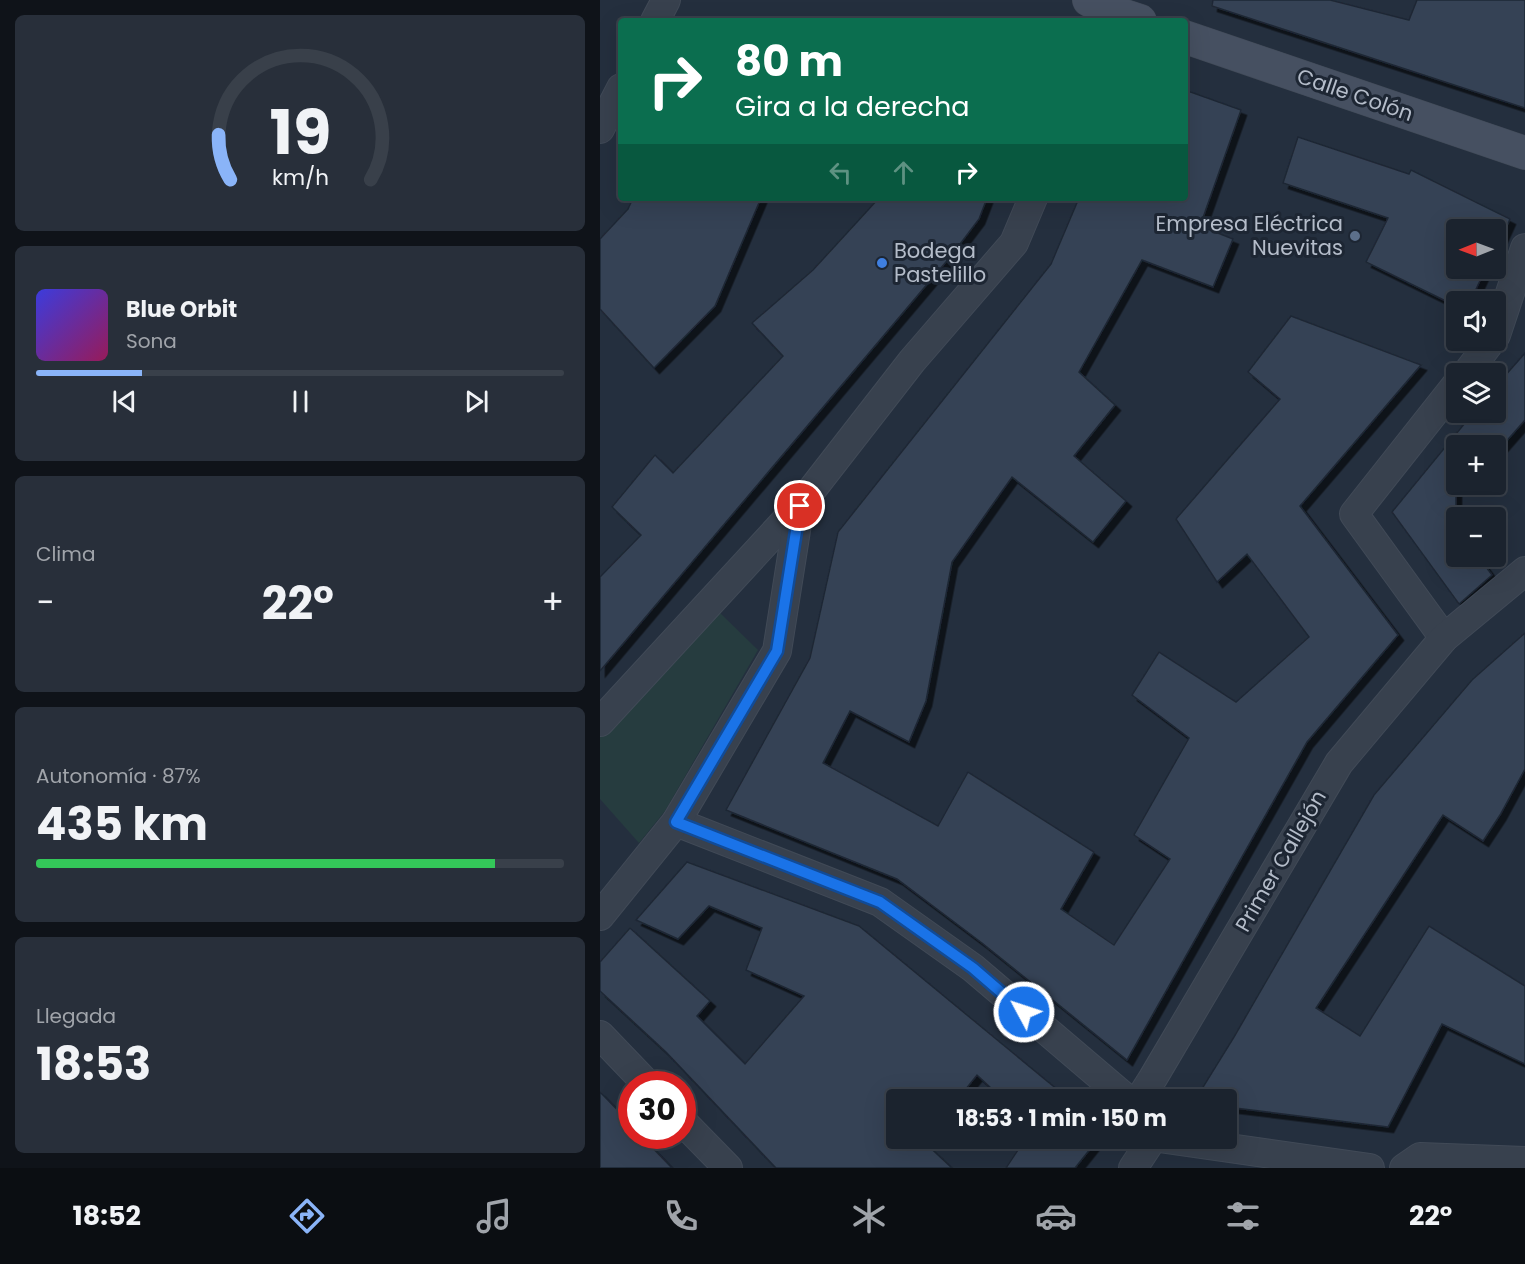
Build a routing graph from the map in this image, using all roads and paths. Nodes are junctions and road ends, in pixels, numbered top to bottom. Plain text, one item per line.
1 (666, 0) edge
2 (657, 18) edge
3 (1188, 37) edge
4 (618, 93) edge
5 (600, 129) edge
6 (1525, 153) edge
7 (1032, 201) edge
8 (1525, 248) edge
9 (1506, 305) edge
10 (1446, 398) edge
11 (800, 506) junction
12 (1525, 571) edge
13 (1444, 638) junction
14 (600, 722) edge
15 (676, 822) junction
16 (600, 916) edge
17 (600, 1035) edge
18 (635, 1071) edge
19 (1115, 1089) edge
20 (1146, 1089) edge
21 (696, 1135) edge
22 (1145, 1149) edge
23 (1236, 1149) edge
24 (1525, 1161) edge
25 (728, 1168) edge
26 (1132, 1168) edge
27 (1370, 1168) edge
28 (1404, 1168) edge

1 - 2 street
3 - 6 street, Calle Colón
4 - 5 street
7 - 11 street
8 - 9 street
10 - 13 street
11 - 14 street
11 - 15 street
12 - 13 street, Primer Callejón
13 - 20 street, Primer Callejón
15 - 16 street
15 - 19 street
17 - 18 street
21 - 25 street
22 - 26 street
23 - 27 street
24 - 28 street

